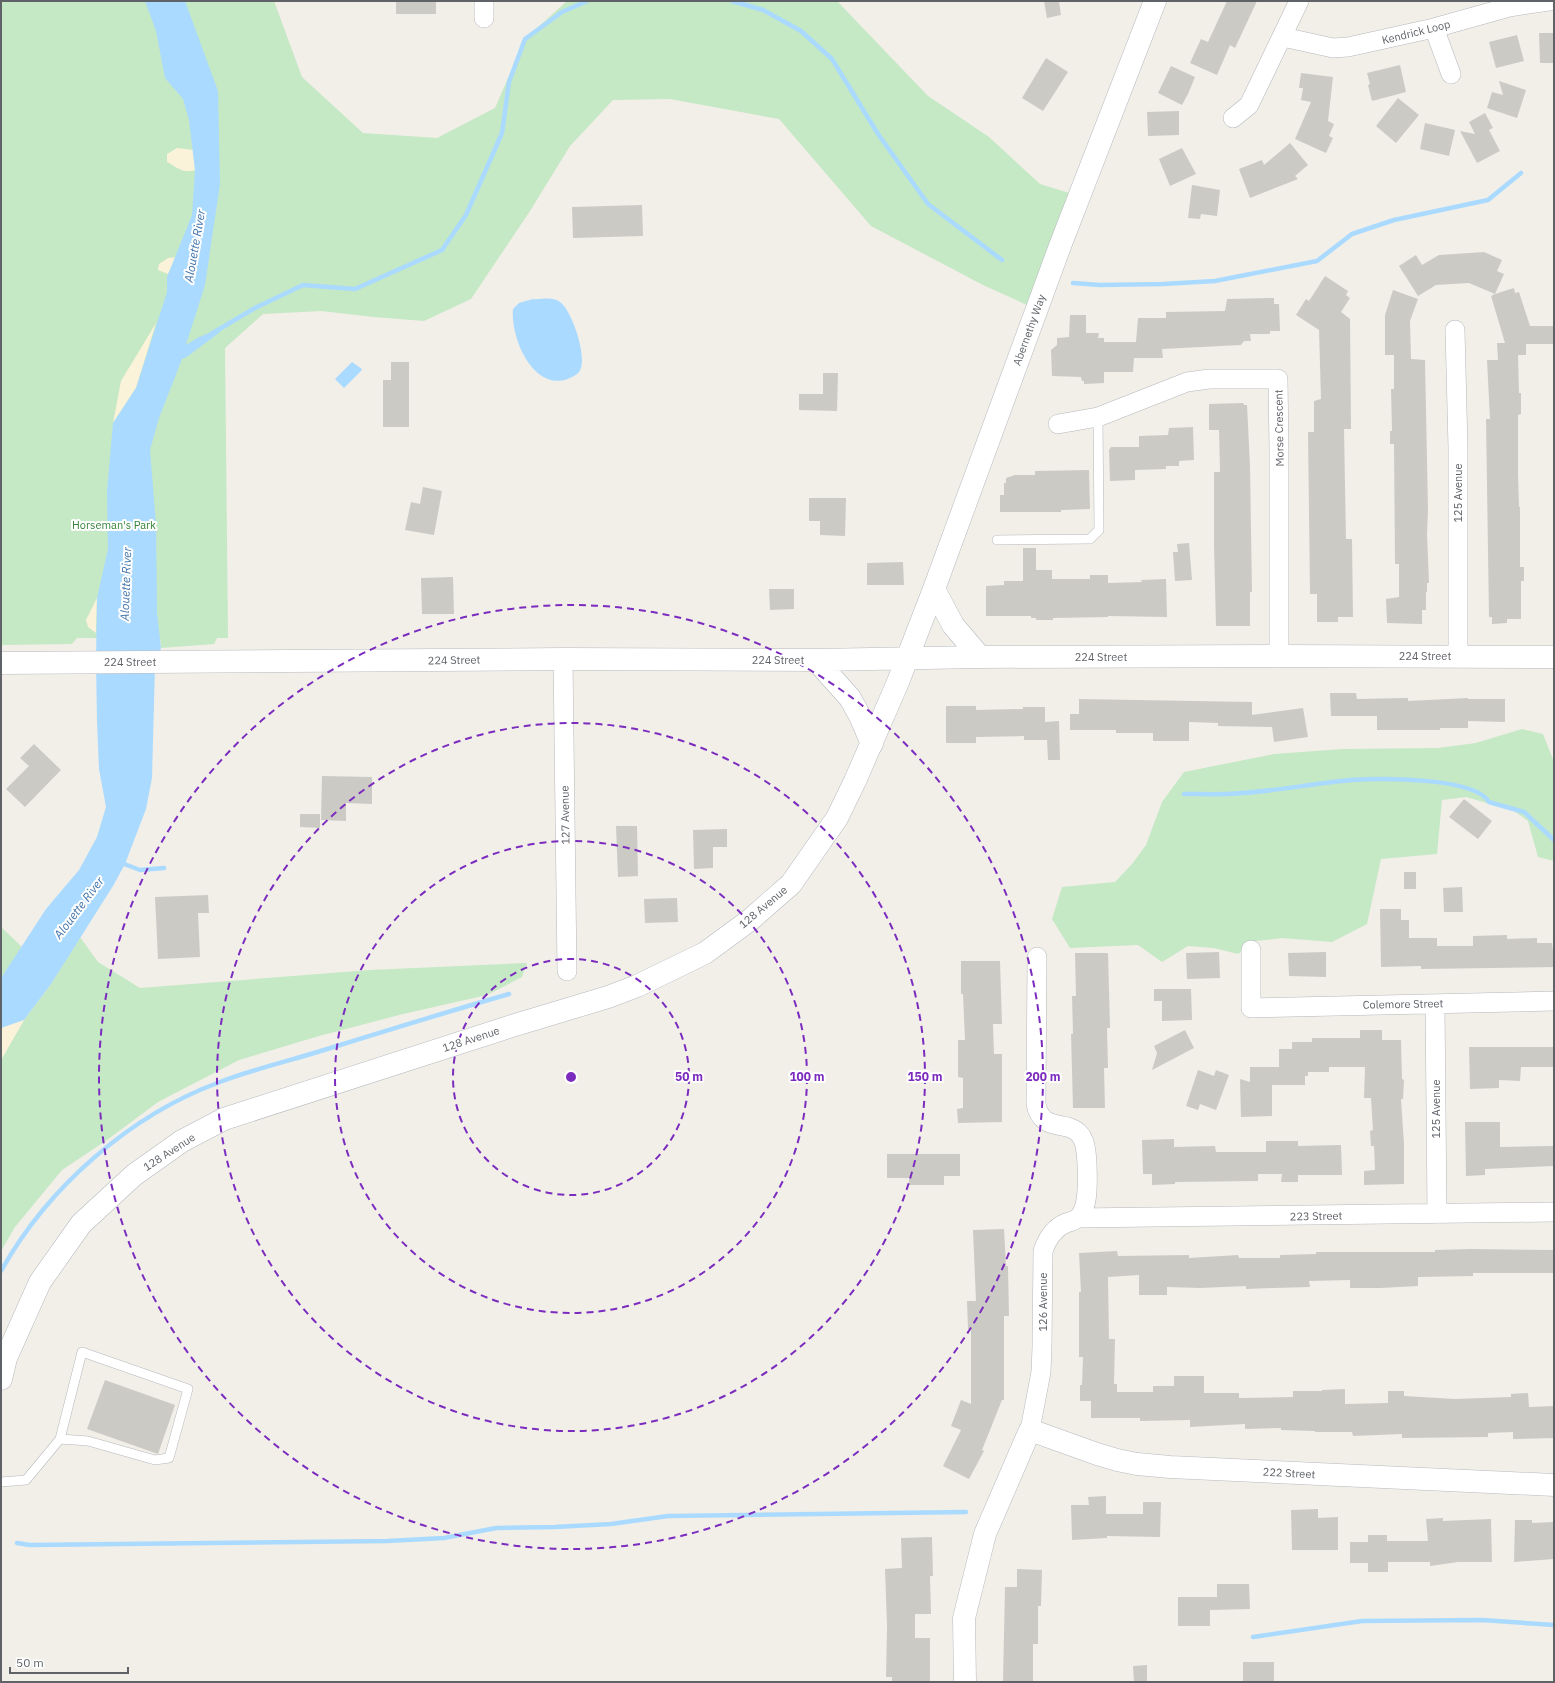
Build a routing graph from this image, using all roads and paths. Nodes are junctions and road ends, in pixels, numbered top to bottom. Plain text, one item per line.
1 (1155, 1) edge
2 (1298, 1) edge
3 (1550, 1) edge
4 (1434, 28) junction
5 (1282, 37) junction
6 (1451, 74) dead end
7 (1233, 118) dead end
8 (1455, 330) dead end
9 (1098, 417) junction
10 (1058, 424) dead end
11 (997, 540) dead end
12 (934, 589) junction
13 (1279, 656) junction
14 (1458, 656) junction
15 (980, 657) junction
16 (1554, 657) edge
17 (563, 659) junction
18 (816, 660) junction
19 (905, 660) junction
20 (1, 664) edge
21 (872, 744) junction
22 (1251, 950) dead end
23 (1037, 957) dead end
24 (568, 971) dead end
25 (1554, 1001) edge
26 (1435, 1004) junction
27 (1554, 1212) edge
28 (1436, 1214) junction
29 (1078, 1218) junction
30 (1, 1379) edge
31 (1030, 1430) junction
32 (60, 1439) junction
33 (1, 1482) edge
34 (1554, 1485) edge
35 (966, 1682) edge

1 - 12 street, Abernethy Way
2 - 5 street
3 - 4 street, Kendrick Loop
4 - 5 street, Kendrick Loop
4 - 6 street
5 - 7 street
8 - 14 street, 125 Avenue
9 - 10 street, Morse Crescent
9 - 11 lane
9 - 13 street, Morse Crescent
12 - 15 street
12 - 19 street, Abernethy Way
13 - 14 street, 224 Street
13 - 15 street, 224 Street
14 - 16 street, 224 Street
15 - 19 street, 224 Street
17 - 18 street, 224 Street
17 - 20 street, 224 Street
17 - 24 street, 127 Avenue
18 - 19 street, 224 Street
18 - 21 street
19 - 21 street, 128 Avenue
21 - 30 street, 128 Avenue
22 - 26 street, Colemore Street
23 - 29 street
25 - 26 street, Colemore Street
26 - 28 street, 125 Avenue
27 - 28 street, 223 Street
28 - 29 street, 223 Street
29 - 31 street, 126 Avenue
31 - 34 street, 222 Street
31 - 35 street, 126 Avenue
32 - 32 lane
32 - 33 lane

